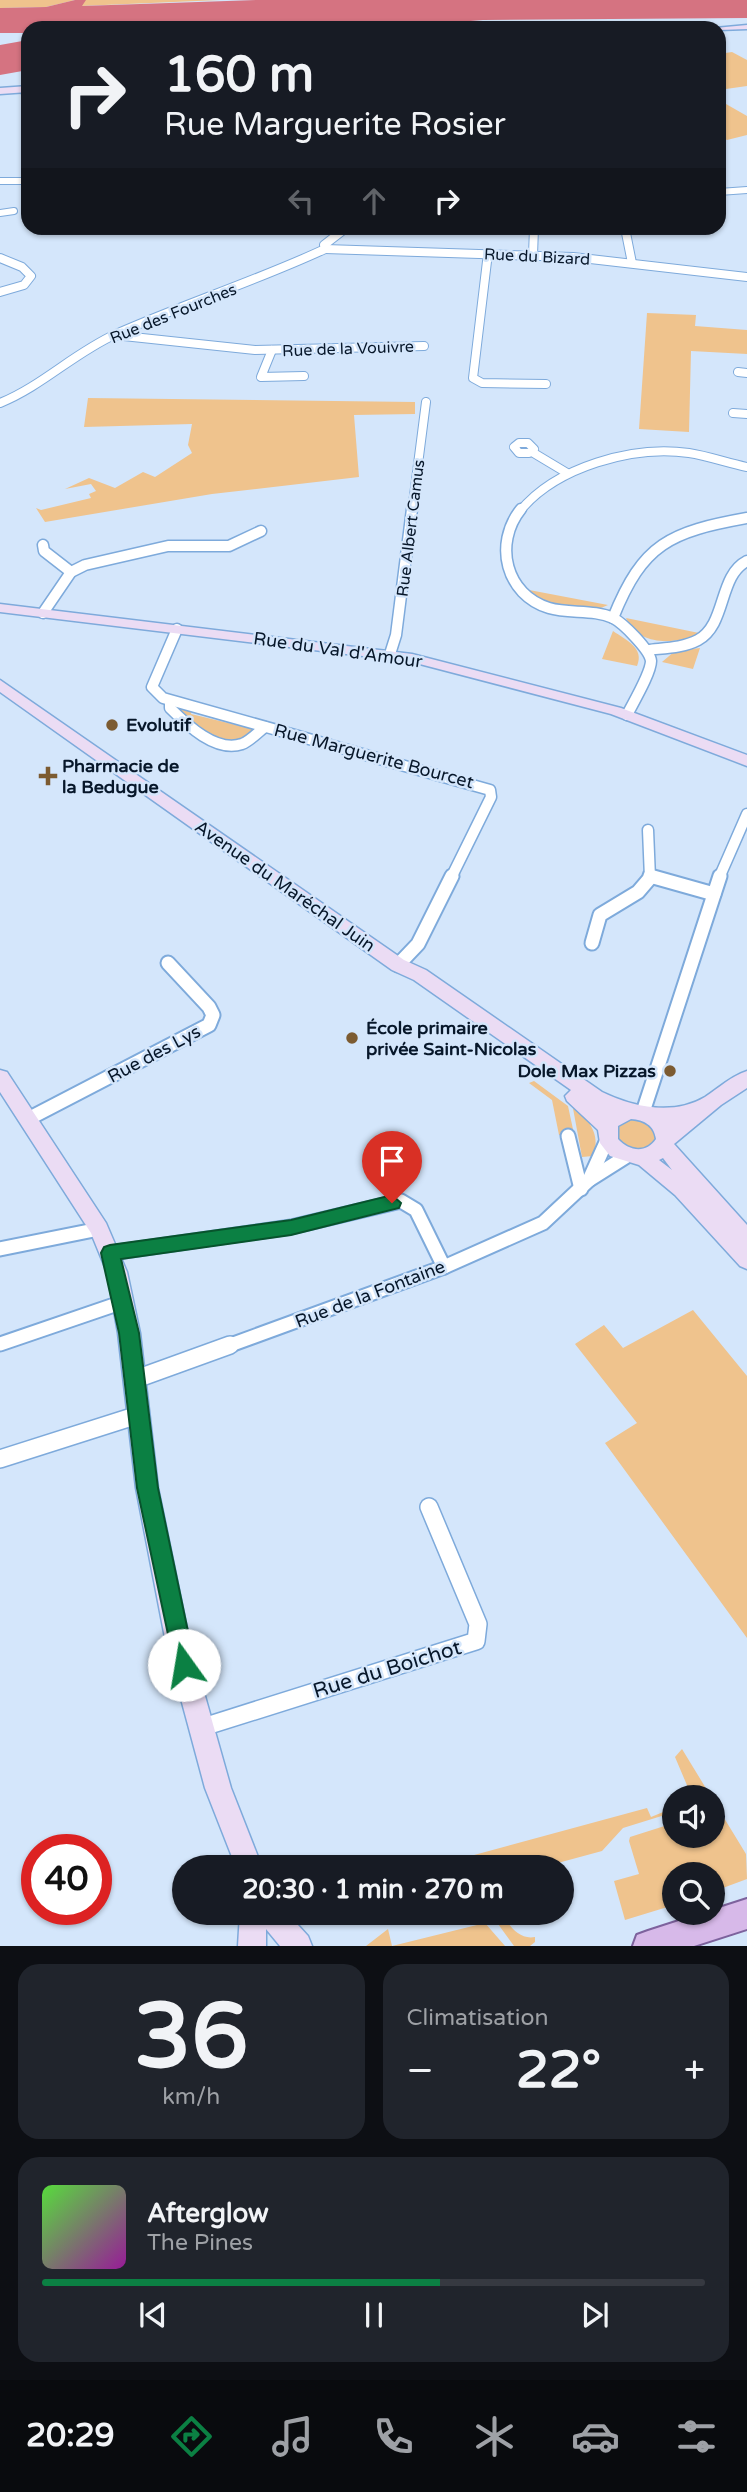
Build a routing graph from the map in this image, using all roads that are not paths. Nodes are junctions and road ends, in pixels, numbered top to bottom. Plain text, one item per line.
1 (747, 27) edge
2 (726, 28) edge
3 (21, 89) edge
4 (0, 91) edge
5 (0, 181) edge
6 (21, 181) edge
7 (747, 190) edge
8 (726, 192) edge
9 (14, 211) dead end
10 (0, 213) edge
11 (337, 235) edge
12 (534, 235) edge
13 (626, 235) edge
14 (325, 249) junction
15 (488, 253) junction
16 (533, 255) junction
17 (0, 258) edge
18 (632, 263) junction
19 (747, 277) edge
20 (0, 292) edge
21 (114, 335) junction
22 (424, 346) dead end
23 (272, 350) junction
24 (304, 376) dead end
25 (546, 384) dead end
26 (426, 402) dead end
27 (0, 403) edge
28 (733, 413) dead end
29 (747, 414) edge
30 (532, 452) dead end
31 (747, 467) edge
32 (567, 473) junction
33 (747, 518) edge
34 (261, 531) dead end
35 (43, 545) dead end
36 (747, 561) edge
37 (735, 569) junction
38 (747, 570) edge
39 (71, 572) junction
40 (0, 608) edge
41 (43, 613) junction
42 (613, 618) junction
43 (177, 629) junction
44 (648, 650) junction
45 (390, 654) junction
46 (0, 685) edge
47 (170, 701) junction
48 (627, 715) junction
49 (265, 727) junction
50 (747, 761) edge
51 (747, 814) edge
52 (648, 830) dead end
53 (650, 878) junction
54 (714, 894) junction
55 (592, 943) dead end
56 (168, 963) dead end
57 (398, 965) junction
58 (0, 1077) edge
59 (747, 1078) edge
60 (714, 1100) junction
61 (640, 1114) junction
62 (28, 1119) junction
63 (608, 1132) junction
64 (568, 1136) dead end
65 (665, 1143) junction
66 (635, 1157) junction
67 (585, 1184) junction
68 (99, 1229) junction
69 (747, 1239) edge
70 (0, 1249) edge
71 (110, 1253) junction
72 (747, 1260) edge
73 (444, 1266) junction
74 (123, 1302) junction
75 (0, 1344) edge
76 (135, 1379) junction
77 (138, 1415) junction
78 (0, 1459) edge
79 (429, 1507) dead end
80 (200, 1728) junction
81 (243, 1855) edge
82 (747, 1914) edge
83 (253, 1925) edge
84 (280, 1925) edge
85 (252, 1946) edge
86 (298, 1946) edge
87 (648, 1946) edge

1 - 2 street
3 - 4 street
5 - 6 street
7 - 8 street
9 - 10 street
11 - 14 street, Rue des Fourches
12 - 16 street
13 - 18 street
14 - 15 street, Rue du Bizard
14 - 21 street, Rue des Fourches
15 - 16 street, Rue du Bizard
15 - 25 street
16 - 18 street, Rue du Bizard
17 - 20 street
18 - 19 street, Rue du Bizard
21 - 23 street, Rue de la Vouivre
21 - 27 street, Rue des Fourches
22 - 23 street, Rue de la Vouivre
23 - 24 street, Rue de la Vouivre
26 - 45 street, Rue Albert Camus
28 - 29 street
30 - 32 street
31 - 32 street
32 - 42 street
33 - 42 street
34 - 39 street
35 - 39 street
36 - 37 street
37 - 38 street
37 - 44 street
39 - 41 street
40 - 41 street, Rue du Val d'Amour
41 - 43 street, Rue du Val d'Amour
42 - 44 street
43 - 45 street, Rue du Val d'Amour
43 - 47 street, Rue Marguerite Bourcet
44 - 48 street
45 - 48 street, Rue du Val d'Amour
46 - 57 street, Avenue du Maréchal Juin
47 - 49 street, Rue Marguerite Bourcet
47 - 49 street, Rue Marguerite Bourcet
48 - 50 street, Rue du Val d'Amour
49 - 57 street, Rue Marguerite Bourcet
51 - 54 street
52 - 53 street
53 - 54 street
53 - 55 street
54 - 61 street
56 - 62 street, Rue des Lys
57 - 61 street, Avenue du Maréchal Juin
57 - 63 street, Avenue du Maréchal Juin
58 - 62 street
59 - 60 street
60 - 61 street
60 - 65 street
61 - 63 street
61 - 65 street
62 - 68 street
63 - 66 street
63 - 67 street, Rue de la Fontaine
64 - 67 street
65 - 66 street
65 - 69 street
66 - 67 street, Rue de la Fontaine
66 - 72 street
67 - 73 street, Rue de la Fontaine
68 - 70 street
68 - 71 street
71 - 73 street
71 - 74 street
73 - 76 street, Rue de la Fontaine
74 - 75 street
74 - 76 street
76 - 77 street
77 - 78 street
77 - 80 street
79 - 80 street, Rue du Boichot
80 - 81 street
82 - 87 main road
83 - 85 street
84 - 86 street

